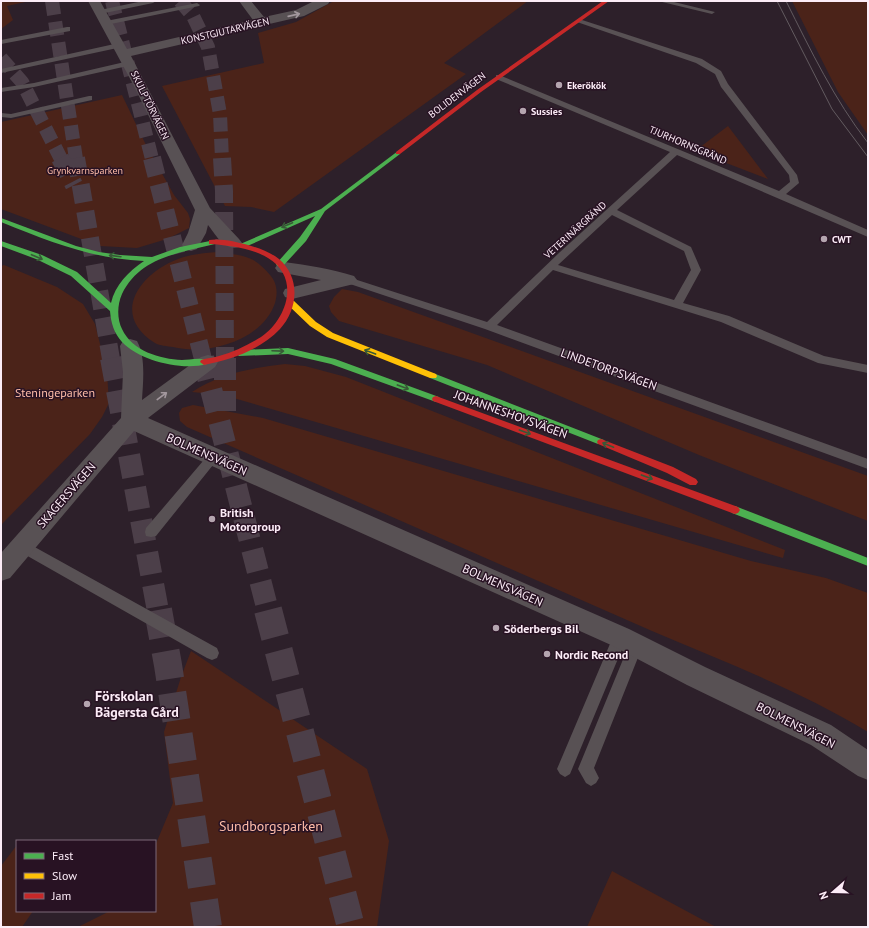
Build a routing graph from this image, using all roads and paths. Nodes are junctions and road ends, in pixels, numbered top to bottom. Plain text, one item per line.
1 (153, 1) edge
2 (245, 1) edge
3 (324, 1) edge
4 (606, 1) edge
5 (661, 1) edge
6 (690, 1) edge
7 (694, 1) edge
8 (197, 4) dead end
9 (100, 12) edge
10 (712, 12) dead end
11 (579, 21) junction
12 (261, 22) junction
13 (67, 29) dead end
14 (1, 42) edge
15 (124, 54) junction
16 (1, 71) edge
17 (499, 77) junction
18 (1, 90) edge
19 (89, 98) dead end
20 (1, 115) edge
21 (676, 151) junction
22 (780, 195) junction
23 (203, 210) junction
24 (324, 210) junction
25 (611, 211) junction
26 (1, 220) edge
27 (868, 234) edge
28 (1, 243) edge
29 (237, 244) junction
30 (191, 245) junction
31 (154, 258) junction
32 (282, 266) junction
33 (551, 266) junction
34 (348, 280) junction
35 (292, 298) junction
36 (677, 304) junction
37 (114, 309) junction
38 (489, 326) junction
39 (130, 346) junction
40 (240, 353) junction
41 (208, 362) junction
42 (868, 370) edge
43 (131, 420) junction
44 (213, 457) junction
45 (868, 464) edge
46 (699, 485) dead end
47 (713, 492) dead end
48 (769, 522) junction
49 (151, 532) dead end
50 (22, 546) junction
51 (868, 562) edge
52 (1, 570) edge
53 (628, 641) junction
54 (212, 653) dead end
55 (868, 766) edge
56 (565, 769) dead end
57 (591, 778) dead end

1 - 9 lane
2 - 12 street
12 -> 3 street, KONSTGJUTARVÄGEN
4 - 11 main road, BOLIDENVÄGEN
5 - 10 lane
6 - 7 lane
8 - 9 lane
9 - 15 street, SKULPTÖRVÄGEN
11 - 17 main road, BOLIDENVÄGEN
11 - 22 lane
12 - 15 street, KONSTGJUTARVÄGEN
13 - 14 lane
15 - 16 lane
15 - 18 lane
15 - 23 street, SKULPTÖRVÄGEN
17 - 21 lane, TJURHORNSGRÄND
17 - 24 main road, BOLIDENVÄGEN
19 - 20 lane
21 - 22 lane, TJURHORNSGRÄND
21 - 25 lane, VETERINÄRGRÄND
22 - 27 lane, TJURHORNSGRÄND
23 - 29 street, SKULPTÖRVÄGEN
23 - 30 street
24 -> 29 main road, BOLIDENVÄGEN
24 - 32 main road, BOLIDENVÄGEN
25 - 33 lane, VETERINÄRGRÄND
25 - 36 lane
31 -> 26 main road
28 -> 37 main road
29 - 30 main road
29 - 32 main road
30 - 31 main road
31 - 37 main road
32 - 34 street, LINDETORPSVÄGEN
32 - 35 main road
33 - 36 lane
33 - 38 lane, VETERINÄRGRÄND
34 - 35 street
34 - 38 lane, LINDETORPSVÄGEN
35 - 40 main road
46 -> 35 main road, JOHANNESHOVSVÄGEN
36 - 42 lane
37 - 39 main road
38 - 45 lane, LINDETORPSVÄGEN
39 - 41 main road
39 - 43 street
40 - 41 main road
40 -> 48 main road, JOHANNESHOVSVÄGEN
43 -> 41 street, SKAGERSVÄGEN
43 - 44 street, BOLMENSVÄGEN
43 - 50 street, SKAGERSVÄGEN
44 - 49 lane
44 - 53 street, BOLMENSVÄGEN
47 - 48 main road, JOHANNESHOVSVÄGEN
48 - 51 main road, JOHANNESHOVSVÄGEN
50 - 52 street, SKAGERSVÄGEN
50 - 54 lane
53 - 55 street, BOLMENSVÄGEN
53 - 56 lane
53 - 57 lane

